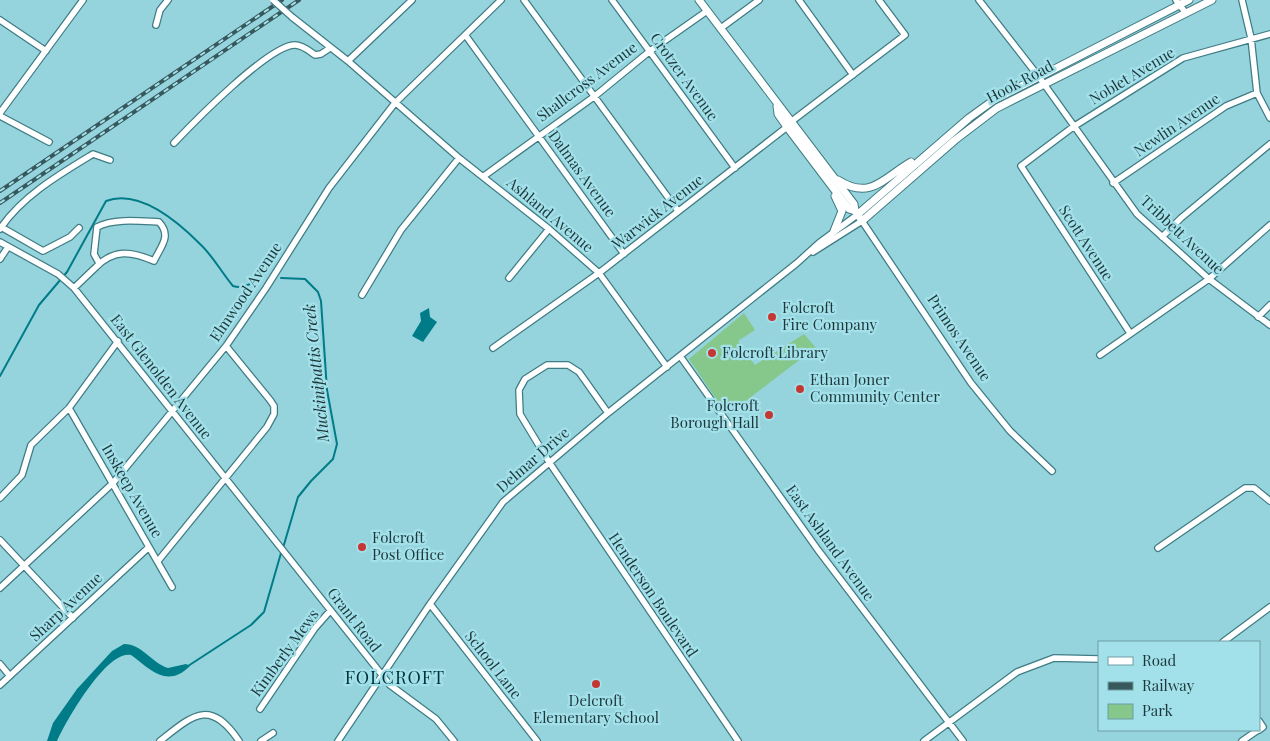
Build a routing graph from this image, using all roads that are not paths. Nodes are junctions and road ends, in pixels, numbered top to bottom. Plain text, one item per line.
1 (83, 0) edge
2 (168, 0) edge
3 (273, 0) edge
4 (412, 0) edge
5 (501, 0) edge
6 (524, 0) edge
7 (612, 0) edge
8 (699, 0) edge
9 (759, 0) edge
10 (799, 0) edge
11 (879, 0) edge
12 (979, 0) edge
13 (1189, 0) edge
14 (1212, 0) edge
15 (1242, 0) edge
16 (1178, 2) edge
17 (707, 11) junction
18 (1185, 12) junction
19 (0, 20) edge
20 (156, 25) dead end
21 (721, 28) junction
22 (1270, 34) edge
23 (466, 36) junction
24 (1252, 38) junction
25 (330, 48) junction
26 (46, 51) junction
27 (650, 51) junction
28 (348, 61) junction
29 (853, 75) junction
30 (1039, 78) junction
31 (1044, 85) junction
32 (1257, 93) junction
33 (595, 96) junction
34 (395, 103) junction
35 (777, 106) junction
36 (0, 114) edge
37 (1270, 118) edge
38 (792, 121) junction
39 (787, 127) junction
40 (1073, 127) junction
41 (538, 135) junction
42 (49, 142) dead end
43 (174, 143) dead end
44 (1270, 144) edge
45 (923, 157) junction
46 (459, 158) junction
47 (110, 160) dead end
48 (1021, 166) joint
49 (735, 168) junction
50 (484, 176) junction
51 (831, 180) junction
52 (1113, 183) junction
53 (678, 211) junction
54 (858, 216) junction
55 (1270, 225) edge
56 (1, 228) edge
57 (79, 228) dead end
58 (550, 229) junction
59 (834, 231) junction
60 (1162, 237) junction
61 (0, 242) edge
62 (8, 247) junction
63 (624, 254) junction
64 (806, 256) junction
65 (0, 259) edge
66 (100, 264) junction
67 (599, 273) junction
68 (509, 278) dead end
69 (1209, 279) junction
70 (72, 286) junction
71 (362, 295) dead end
72 (1270, 305) edge
73 (1258, 316) junction
74 (1270, 325) edge
75 (1130, 333) junction
76 (118, 342) junction
77 (226, 346) junction
78 (493, 348) dead end
79 (1100, 355) dead end
80 (680, 356) junction
81 (666, 367) junction
82 (69, 408) junction
83 (172, 409) junction
84 (608, 413) junction
85 (548, 462) junction
86 (1052, 471) dead end
87 (226, 480) junction
88 (113, 483) junction
89 (0, 498) edge
90 (1270, 501) edge
91 (0, 540) edge
92 (150, 547) junction
93 (1158, 548) dead end
94 (283, 550) joint
95 (158, 562) junction
96 (23, 566) junction
97 (172, 587) dead end
98 (0, 588) edge
99 (430, 604) junction
100 (1270, 608) edge
101 (330, 611) junction
102 (72, 618) junction
103 (1224, 641) edge
104 (1098, 659) edge
105 (0, 664) edge
106 (10, 676) junction
107 (382, 676) junction
108 (0, 685) edge
109 (260, 709) dead end
110 (949, 722) junction
111 (1257, 731) edge
112 (273, 733) dead end
113 (160, 741) edge
114 (239, 741) edge
115 (261, 741) edge
116 (338, 741) edge
117 (454, 741) edge
118 (537, 741) edge
119 (738, 741) edge
120 (924, 741) edge
121 (963, 741) edge
122 (1242, 741) edge

1 - 26 street
2 - 20 street
3 - 25 street, bridge
4 - 28 street
5 - 23 street, Elmwood Avenue
6 - 33 street
7 - 27 street, Crotzer Avenue
8 - 17 main road, Primos Avenue
9 - 21 street
10 - 29 street
11 - 29 street
12 - 30 street, Tribbett Avenue
13 - 16 main road, Hook Road
14 - 18 main road, Hook Road
15 - 24 street
16 - 18 street
16 - 30 main road, Hook Road
17 - 21 main road, Primos Avenue
17 - 27 street, Shallcross Avenue
18 - 31 main road, Hook Road
19 - 26 street
21 - 35 main road, Primos Avenue
22 - 24 street, Noblet Avenue
23 - 34 street, Elmwood Avenue
23 - 41 street, Dalmas Avenue
24 - 32 street
24 - 40 street, Noblet Avenue
25 - 28 street
25 - 43 street
26 - 36 street
27 - 33 street, Shallcross Avenue
27 - 49 street, Crotzer Avenue
28 - 34 street
29 - 38 street
30 - 31 street, Tribbett Avenue
30 - 45 main road, Hook Road
31 - 40 street, Tribbett Avenue
31 - 54 main road, Hook Road
32 - 37 street
32 - 52 street, Newlin Avenue
33 - 41 street, Shallcross Avenue
33 - 53 street
34 - 46 street, Ashland Avenue
34 - 77 street, Elmwood Avenue
35 - 38 main road, Primos Avenue
35 - 39 main road, Primos Avenue
36 - 42 street
38 - 51 main road, Primos Avenue
39 - 49 street, Warwick Avenue
39 - 51 main road, Primos Avenue
40 - 48 street, Noblet Avenue
40 - 52 street, Tribbett Avenue
41 - 50 street, Shallcross Avenue
41 - 63 street, Dalmas Avenue
44 - 60 street
45 - 51 main road
45 - 54 main road, Hook Road
46 - 50 street, Ashland Avenue
46 - 71 street
47 - 56 street
48 - 75 street, Scott Avenue
49 - 53 street, Warwick Avenue
50 - 58 street, Ashland Avenue
51 - 54 main road, Primos Avenue
51 - 59 main road
52 - 60 street, Tribbett Avenue
53 - 63 street, Warwick Avenue
54 - 59 street, Delmar Drive
54 - 64 street, Delmar Drive
54 - 86 street, Primos Avenue
55 - 69 street
56 - 57 street
58 - 67 street, Ashland Avenue
58 - 68 street
59 - 64 street, Delmar Drive
60 - 69 street, Tribbett Avenue
61 - 62 street, East Glenolden Avenue
62 - 65 street
62 - 70 street, East Glenolden Avenue
63 - 67 street, Warwick Avenue
64 - 80 street, Delmar Drive
66 - 66 street
66 - 70 street
67 - 78 street, Warwick Avenue
67 - 81 street, Ashland Avenue
69 - 73 street, Tribbett Avenue
69 - 75 street
70 - 76 street, East Glenolden Avenue
72 - 73 street
73 - 74 street, Tribbett Avenue
75 - 79 street
76 - 82 street
76 - 83 street, East Glenolden Avenue
77 - 83 street, Elmwood Avenue
77 - 87 street
80 - 81 street, Delmar Drive
80 - 110 street, East Ashland Avenue
81 - 84 street, Delmar Drive
82 - 88 street, Inskeep Avenue
82 - 89 street
83 - 87 street, East Glenolden Avenue
83 - 88 street, Elmwood Avenue
84 - 85 street, Delmar Drive
84 - 85 street, Henderson Boulevard
85 - 99 street, Delmar Drive
85 - 119 street, Henderson Boulevard
87 - 94 street, East Glenolden Avenue
87 - 95 street
88 - 92 street, Inskeep Avenue
88 - 96 street, Elmwood Avenue
90 - 93 street
91 - 96 street
92 - 95 street, Inskeep Avenue
92 - 102 street, Sharp Avenue
94 - 101 street, Grant Road
95 - 97 street, Inskeep Avenue
96 - 98 street, Elmwood Avenue
96 - 102 street
99 - 107 street, Delmar Drive
99 - 118 street, School Lane
100 - 103 street
101 - 107 street, Grant Road
101 - 109 street, Kimberly Mews
102 - 106 street, Sharp Avenue
104 - 110 street
105 - 106 street
106 - 108 street, Sharp Avenue
107 - 116 street, Delmar Drive
107 - 117 street, Grant Road
110 - 120 street
110 - 121 street, East Ashland Avenue
111 - 122 street
112 - 115 street
113 - 114 street

